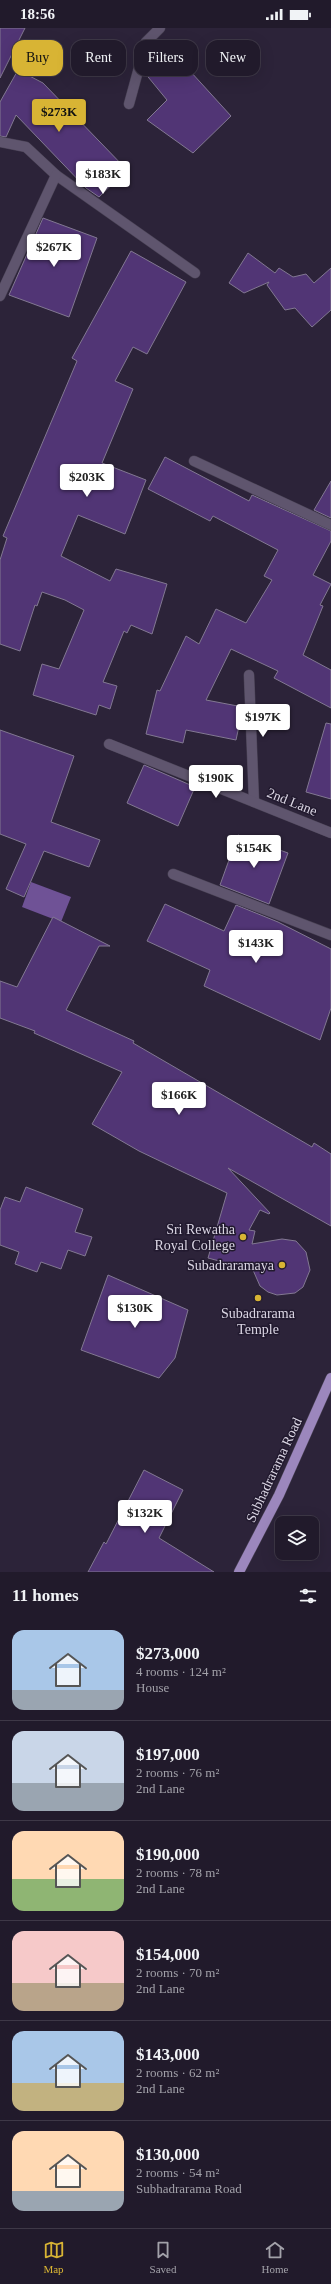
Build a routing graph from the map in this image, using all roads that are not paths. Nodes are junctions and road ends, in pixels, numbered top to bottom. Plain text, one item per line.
1 (160, 28) edge
2 (129, 104) dead end
3 (0, 142) edge
4 (56, 176) junction
5 (196, 273) dead end
6 (0, 296) edge
7 (194, 461) dead end
8 (331, 525) edge
9 (249, 675) dead end
10 (109, 744) dead end
11 (254, 802) junction
12 (331, 833) edge
13 (173, 874) dead end
14 (331, 935) edge
15 (331, 1378) edge
16 (239, 1572) edge

1 - 2 street
3 - 4 street
4 - 5 street
4 - 6 street
7 - 8 street
9 - 11 street
10 - 11 street, 2nd Lane
11 - 12 street, 2nd Lane
13 - 14 street
15 - 16 main road, Subhadrarama Road

